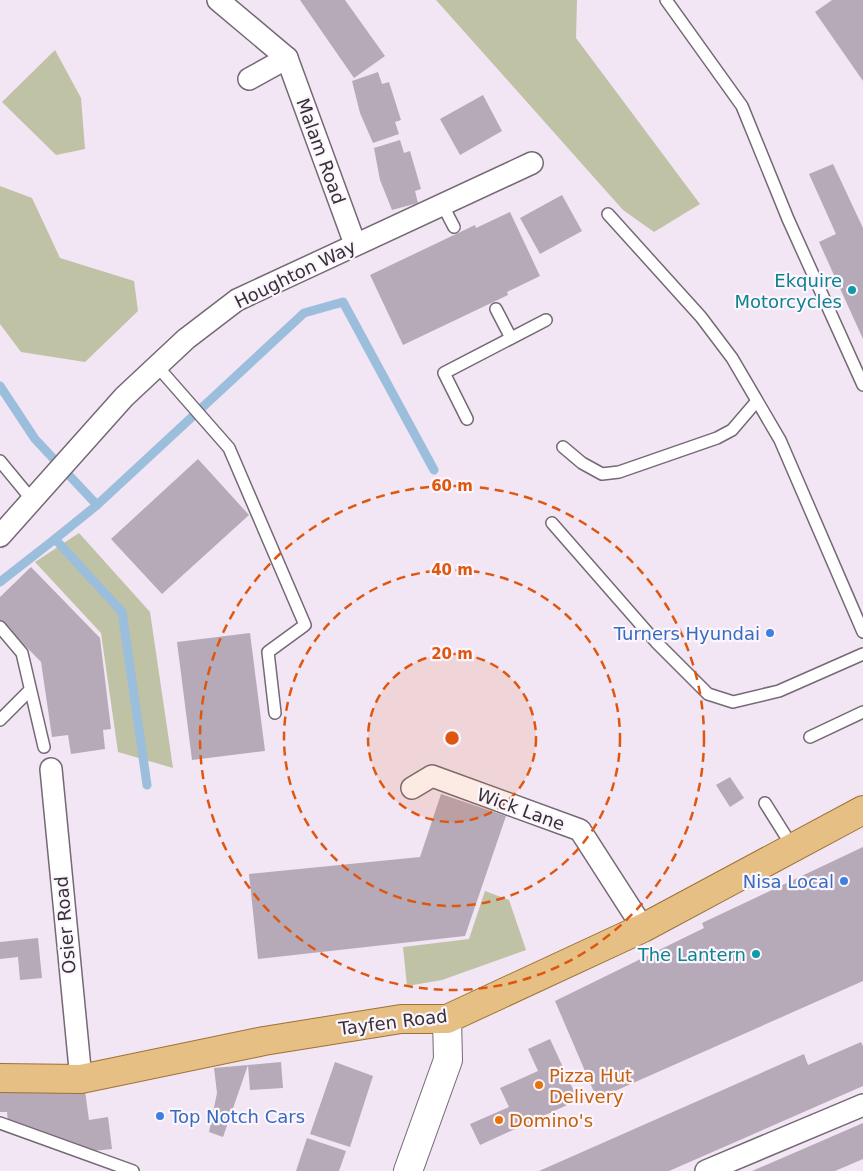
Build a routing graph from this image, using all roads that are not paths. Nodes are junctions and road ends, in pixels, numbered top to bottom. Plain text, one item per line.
1 (218, 0) edge
2 (666, 0) edge
3 (287, 58) junction
4 (249, 79) dead end
5 (532, 163) dead end
6 (442, 204) junction
7 (608, 214) dead end
8 (454, 227) dead end
9 (356, 244) junction
10 (496, 309) dead end
11 (546, 320) dead end
12 (511, 338) junction
13 (157, 366) junction
14 (863, 385) edge
15 (756, 402) junction
16 (467, 419) dead end
17 (564, 446) dead end
18 (0, 462) edge
19 (33, 501) junction
20 (552, 523) dead end
21 (0, 536) edge
22 (0, 627) edge
23 (863, 632) edge
24 (863, 654) edge
25 (30, 690) junction
26 (863, 712) edge
27 (275, 713) dead end
28 (0, 720) edge
29 (810, 737) dead end
30 (44, 747) dead end
31 (51, 769) dead end
32 (412, 788) dead end
33 (765, 803) dead end
34 (863, 810) edge
35 (792, 846) junction
36 (643, 928) junction
37 (447, 1019) junction
38 (0, 1078) edge
39 (81, 1079) junction
40 (863, 1105) edge
41 (0, 1124) edge
42 (133, 1171) edge
43 (408, 1171) edge
44 (706, 1171) edge

1 - 3 street, Malam Road
2 - 14 lane
3 - 4 street
3 - 9 street, Malam Road
5 - 6 street, Houghton Way
6 - 8 lane
6 - 9 street, Houghton Way
7 - 15 lane
9 - 13 street, Houghton Way
10 - 12 lane
11 - 12 lane
12 - 16 lane
13 - 19 street, Houghton Way
13 - 27 lane
15 - 17 lane
15 - 23 lane
18 - 19 lane
19 - 21 street, Houghton Way
20 - 24 lane
22 - 25 lane
25 - 28 lane
25 - 30 lane
26 - 29 lane
31 - 39 street, Osier Road
32 - 36 street, Wick Lane
33 - 35 lane
34 - 35 main road, Tayfen Road
35 - 36 main road, Tayfen Road
36 - 37 main road, Tayfen Road
37 - 39 main road, Tayfen Road
37 - 43 street
38 - 39 main road, Tayfen Road
40 - 44 street
41 - 42 lane

